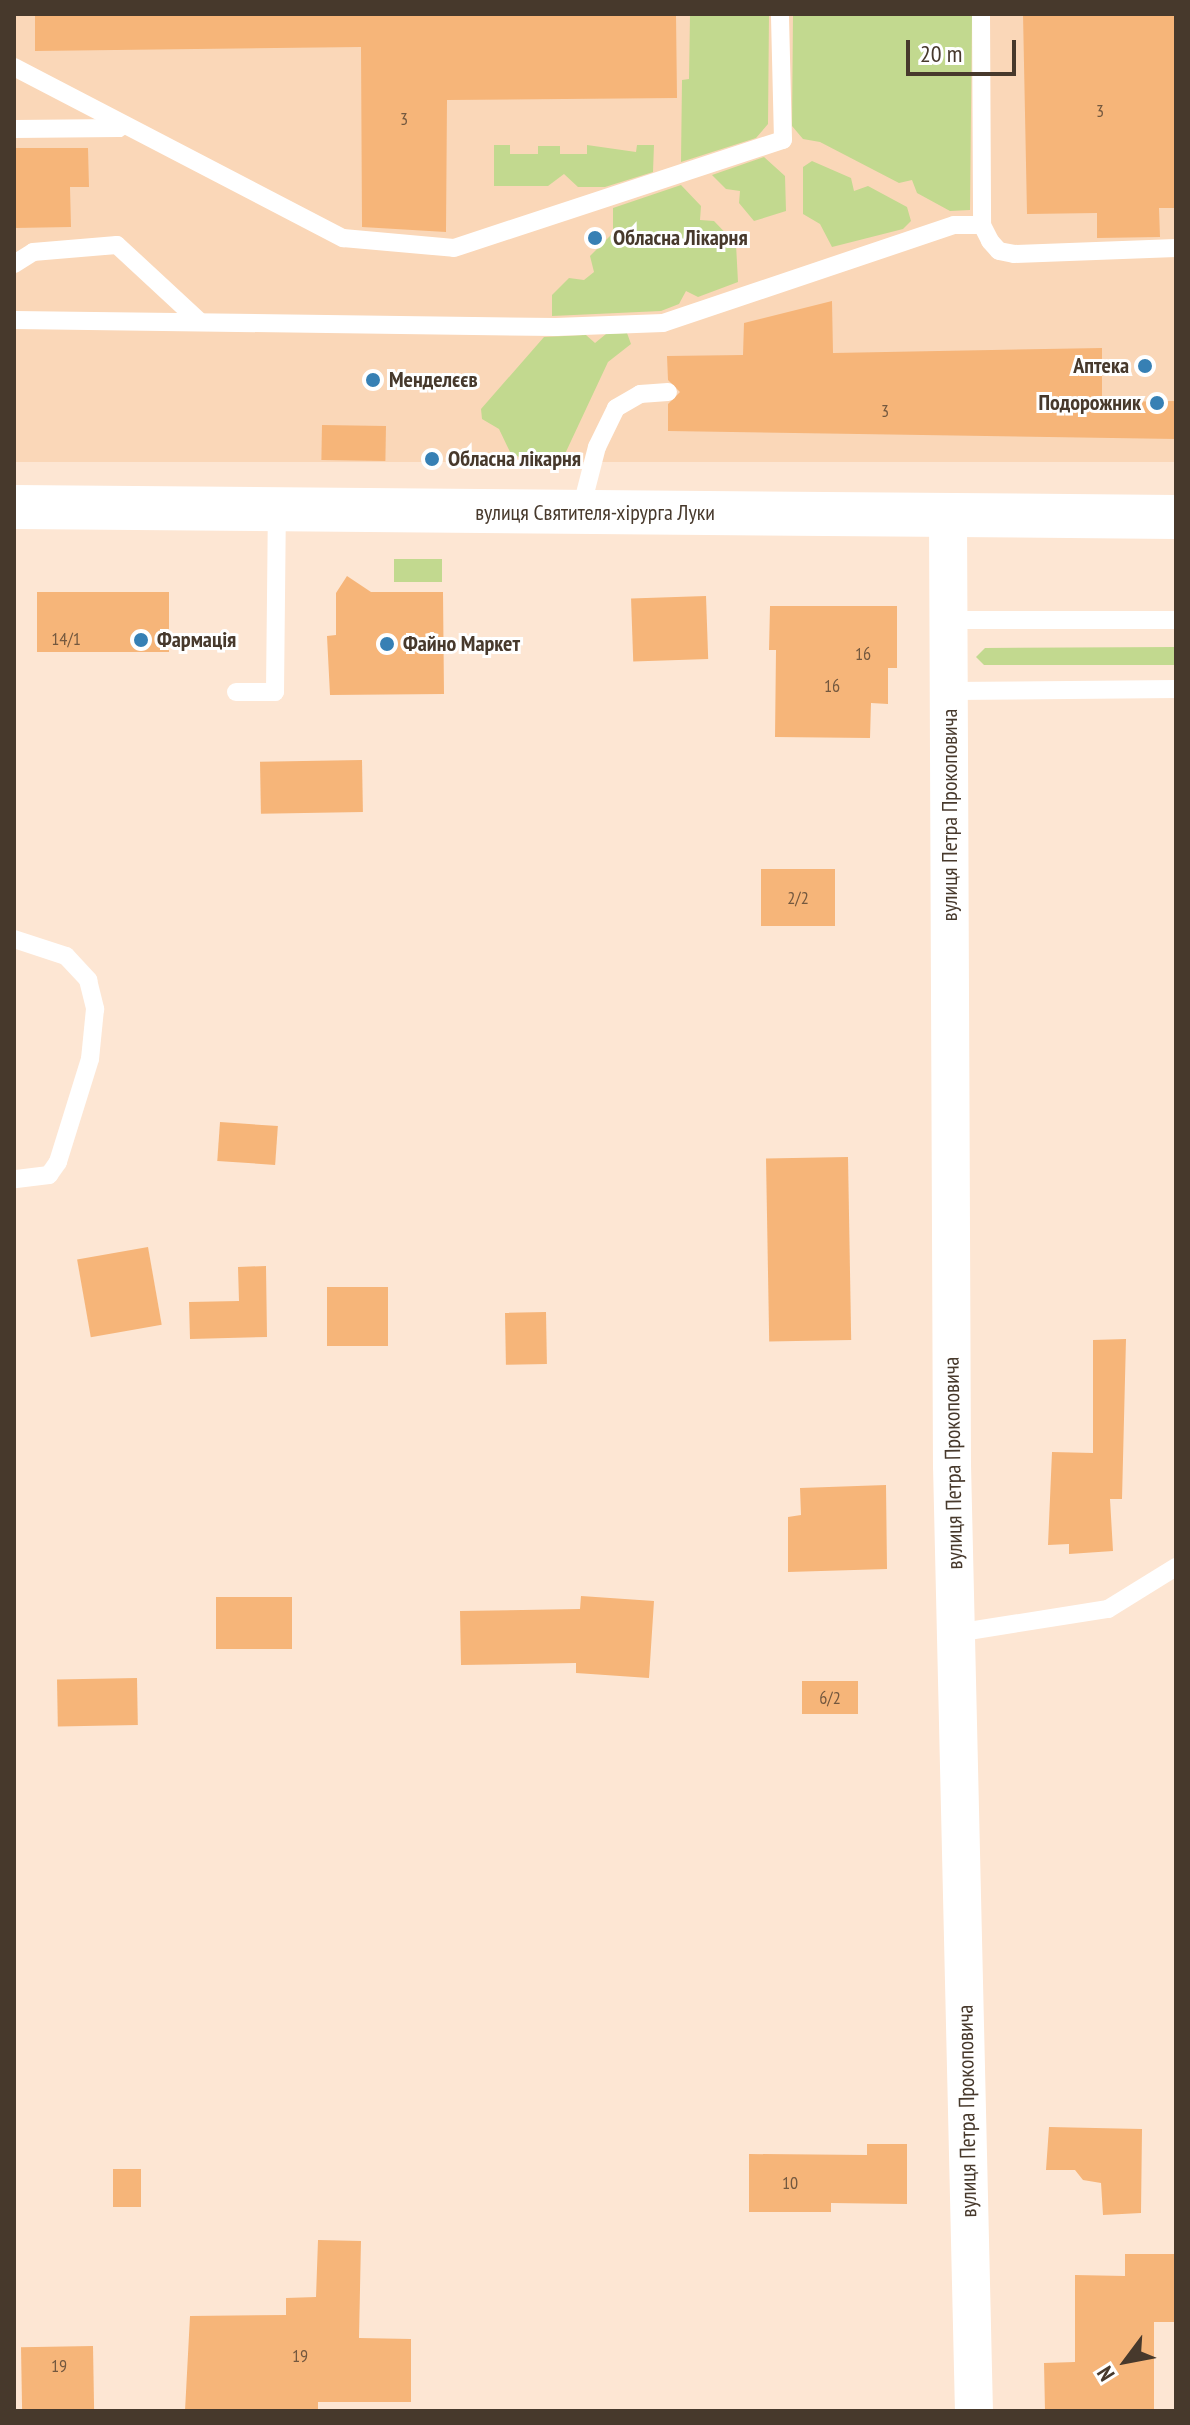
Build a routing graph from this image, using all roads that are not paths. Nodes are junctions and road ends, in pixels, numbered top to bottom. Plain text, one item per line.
1 (780, 14) edge
2 (981, 14) edge
3 (14, 67) edge
4 (123, 128) junction
5 (14, 129) edge
6 (982, 225) junction
7 (1176, 248) edge
8 (14, 264) edge
9 (14, 320) edge
10 (199, 321) junction
11 (668, 392) dead end
12 (14, 507) edge
13 (277, 512) junction
14 (580, 513) junction
15 (948, 515) junction
16 (1176, 517) edge
17 (949, 620) junction
18 (1176, 620) edge
19 (1176, 689) edge
20 (949, 691) junction
21 (236, 692) dead end
22 (14, 939) edge
23 (14, 1179) edge
24 (1176, 1567) edge
25 (956, 1633) junction
26 (974, 2411) edge

1 - 4 lane
2 - 6 lane
3 - 4 lane
4 - 5 lane
6 - 7 lane
6 - 10 lane
8 - 10 lane
9 - 10 lane
11 - 14 lane
12 - 13 street, вулиця Святителя-хірурга Луки
13 - 14 street, вулиця Святителя-хірурга Луки
13 - 21 lane
14 - 15 street, вулиця Святителя-хірурга Луки
15 - 16 street, вулиця Святителя-хірурга Луки
15 - 17 street, вулиця Петра Прокоповича
17 - 18 lane
17 - 20 street, вулиця Петра Прокоповича
19 - 20 lane
20 - 25 street, вулиця Петра Прокоповича
22 - 23 lane
24 - 25 lane
25 - 26 street, вулиця Петра Прокоповича

